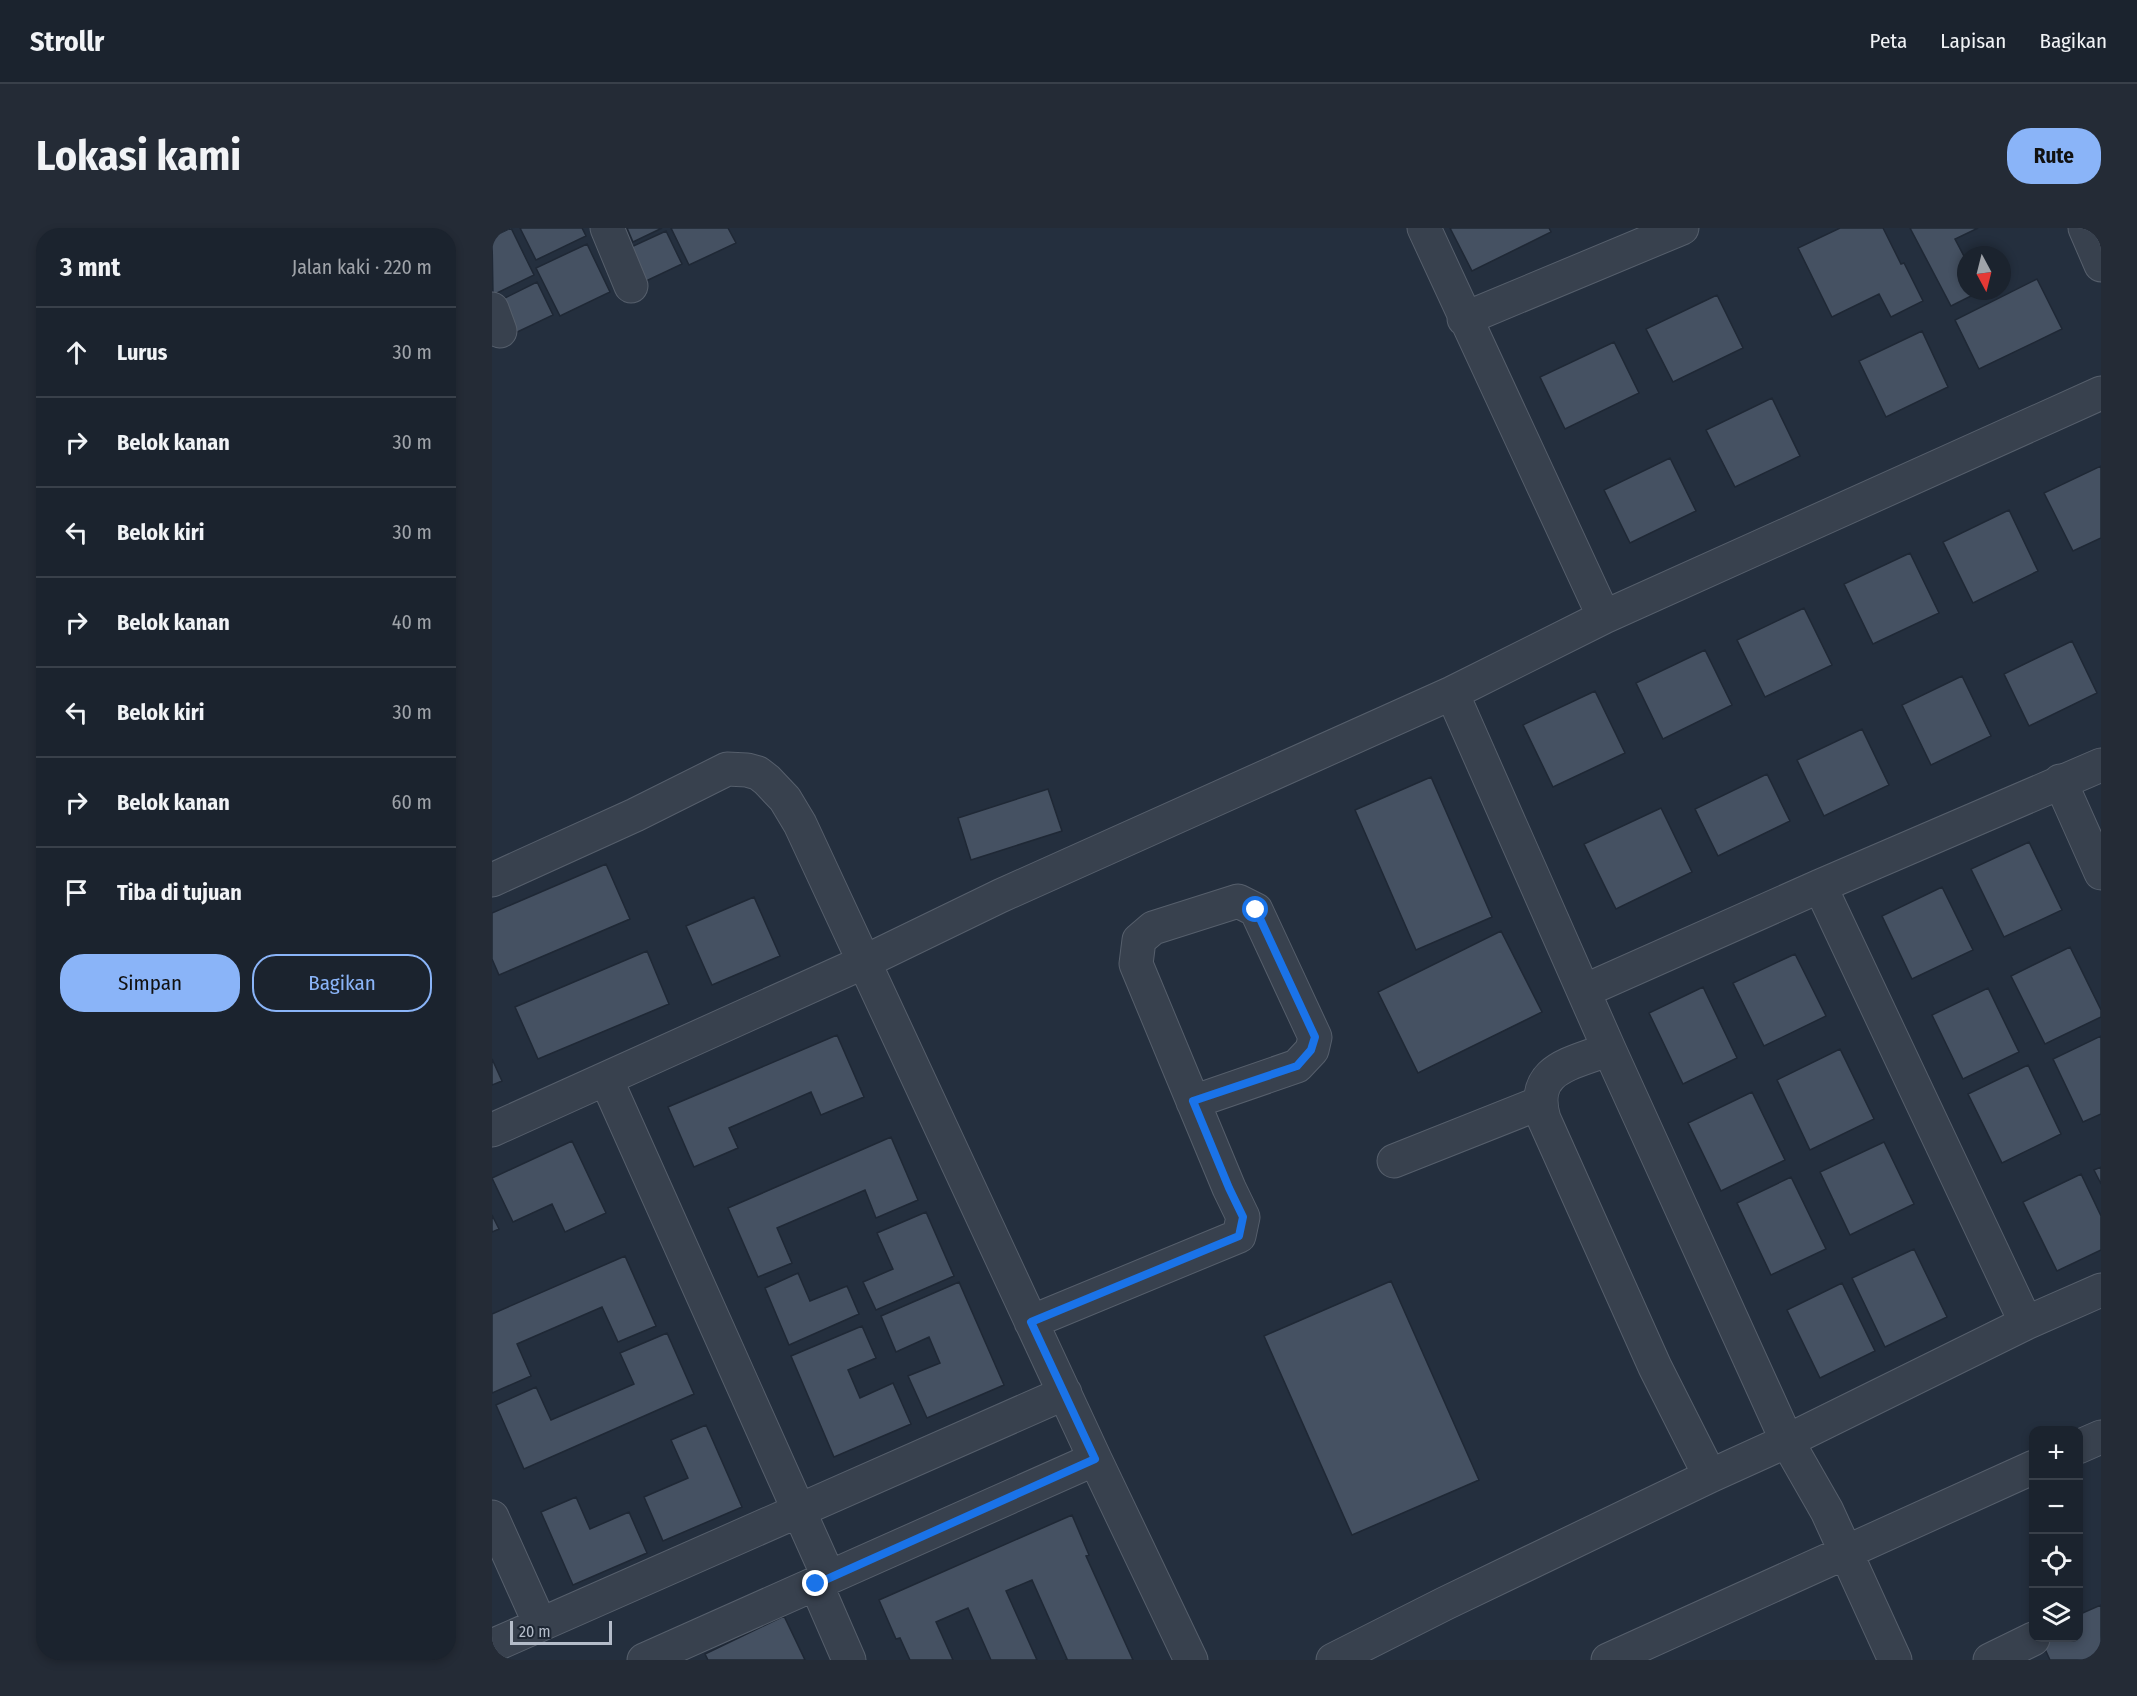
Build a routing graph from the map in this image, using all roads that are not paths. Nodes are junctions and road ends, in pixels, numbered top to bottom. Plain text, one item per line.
1 (608, 228) edge
2 (1424, 228) edge
3 (1682, 228) edge
4 (2087, 229) edge
5 (2101, 265) edge
6 (631, 286) dead end
7 (1464, 319) junction
8 (2101, 393) edge
9 (1604, 617) junction
10 (1452, 693) junction
11 (2101, 765) edge
12 (2060, 782) junction
13 (2101, 873) edge
14 (492, 880) edge
15 (1820, 886) junction
16 (864, 962) junction
17 (1584, 991) junction
18 (1609, 1049) junction
19 (606, 1079) junction
20 (1193, 1101) junction
21 (1540, 1103) junction
22 (492, 1130) edge
23 (1394, 1161) dead end
24 (2101, 1290) edge
25 (1031, 1322) junction
26 (2026, 1323) junction
27 (1065, 1393) junction
28 (2101, 1437) edge
29 (1787, 1442) junction
30 (2083, 1445) edge
31 (1095, 1459) junction
32 (2029, 1469) edge
33 (1710, 1476) junction
34 (799, 1510) junction
35 (492, 1517) edge
36 (1845, 1552) junction
37 (823, 1581) junction
38 (540, 1624) junction
39 (2029, 1641) edge
40 (492, 1646) edge
41 (664, 1656) edge
42 (849, 1660) edge
43 (1191, 1660) edge
44 (1333, 1660) edge
45 (1608, 1660) edge
46 (1895, 1660) edge
47 (1990, 1660) edge

1 - 6 street
2 - 7 street
3 - 7 street
4 - 5 street
7 - 9 street
8 - 9 street
9 - 10 street
10 - 16 street
10 - 17 street
11 - 12 street
12 - 13 street
12 - 15 street
14 - 16 street
15 - 17 street
15 - 26 street
16 - 19 street
16 - 25 street
17 - 18 street
18 - 21 street
18 - 29 street
19 - 22 street
19 - 34 street
20 - 20 street
20 - 25 street
21 - 23 street
21 - 33 street
24 - 26 street
25 - 27 street
26 - 29 street
27 - 31 street
27 - 34 street
28 - 30 street
29 - 33 street
29 - 36 street
31 - 37 street
31 - 43 street
32 - 36 street
33 - 44 street
34 - 37 street
34 - 38 street
35 - 38 street
36 - 45 street
36 - 46 street
37 - 41 street
37 - 42 street
38 - 40 street
39 - 47 street

